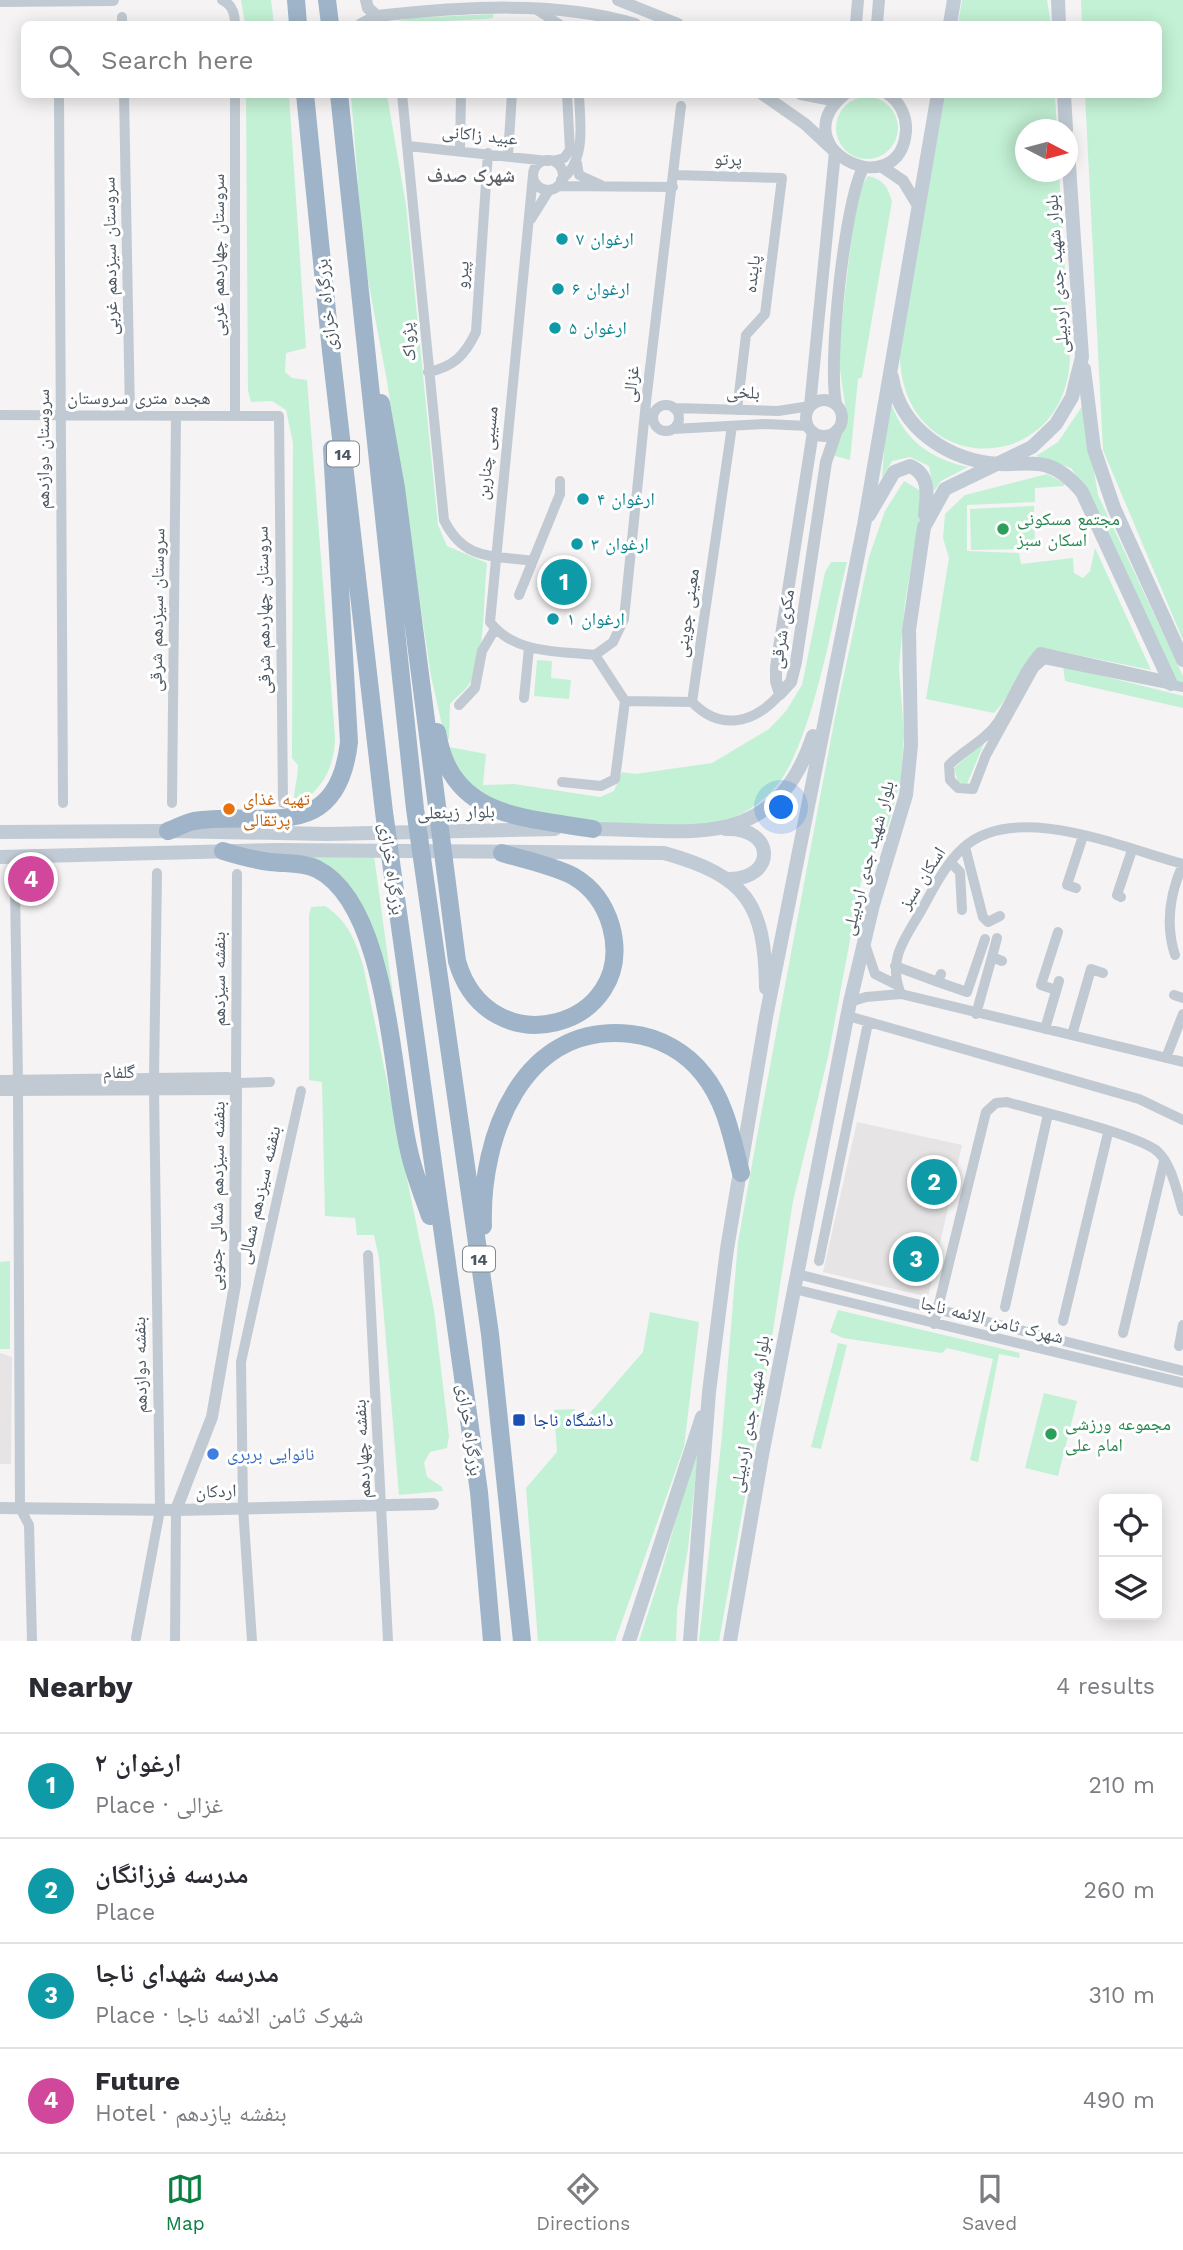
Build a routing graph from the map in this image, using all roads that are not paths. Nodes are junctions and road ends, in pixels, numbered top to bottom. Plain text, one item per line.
1 (63, 0) edge
2 (113, 0) edge
3 (222, 0) edge
4 (296, 0) edge
5 (327, 0) edge
6 (366, 0) edge
7 (618, 0) edge
8 (858, 0) edge
9 (879, 0) edge
10 (954, 0) edge
11 (1058, 0) edge
12 (0, 1) edge
13 (514, 4) junction
14 (377, 16) junction
15 (235, 21) edge
16 (298, 21) edge
17 (330, 21) edge
18 (368, 21) edge
19 (555, 21) edge
20 (625, 21) edge
21 (670, 21) edge
22 (856, 21) edge
23 (877, 21) edge
24 (950, 21) edge
25 (1059, 21) edge
26 (58, 98) edge
27 (124, 98) edge
28 (235, 98) edge
29 (305, 98) edge
30 (339, 98) edge
31 (345, 98) edge
32 (402, 98) edge
33 (461, 98) edge
34 (512, 98) edge
35 (567, 98) edge
36 (579, 98) edge
37 (768, 98) edge
38 (840, 98) edge
39 (892, 98) edge
40 (937, 98) edge
41 (1064, 98) edge
42 (681, 106) dead end
43 (1065, 119) edge
44 (408, 146) junction
45 (345, 147) junction
46 (460, 151) junction
47 (835, 152) junction
48 (488, 153) junction
49 (508, 155) junction
50 (551, 161) junction
51 (576, 163) junction
52 (881, 166) junction
53 (863, 168) junction
54 (533, 172) junction
55 (782, 178) joint
56 (673, 181) junction
57 (1070, 182) edge
58 (556, 185) junction
59 (601, 185) junction
60 (917, 204) junction
61 (529, 221) junction
62 (895, 330) junction
63 (365, 341) junction
64 (331, 351) junction
65 (1082, 357) junction
66 (428, 372) junction
67 (836, 403) junction
68 (810, 407) junction
69 (645, 408) junction
70 (659, 408) junction
71 (674, 408) junction
72 (737, 410) junction
73 (0, 415) edge
74 (61, 416) junction
75 (130, 416) junction
76 (176, 416) junction
77 (235, 416) junction
78 (279, 416) joint
79 (732, 426) junction
80 (811, 429) junction
81 (668, 430) junction
82 (837, 430) junction
83 (643, 432) junction
84 (999, 464) junction
85 (561, 481) dead end
86 (864, 525) junction
87 (924, 527) junction
88 (494, 555) junction
89 (533, 561) junction
90 (519, 595) dead end
91 (412, 607) junction
92 (495, 629) junction
93 (529, 648) junction
94 (595, 654) junction
95 (1183, 660) edge
96 (1174, 684) edge
97 (831, 685) junction
98 (780, 694) junction
99 (524, 698) dead end
100 (625, 701) junction
101 (692, 702) junction
102 (459, 705) dead end
103 (562, 782) dead end
104 (63, 803) dead end
105 (173, 803) dead end
106 (283, 803) dead end
107 (593, 828) junction
108 (719, 830) junction
109 (168, 831) junction
110 (0, 832) edge
111 (1083, 836) junction
112 (965, 846) junction
113 (1132, 850) junction
114 (223, 851) junction
115 (502, 853) junction
116 (0, 857) edge
117 (952, 864) junction
118 (1183, 864) edge
119 (156, 873) dead end
120 (237, 874) dead end
121 (730, 879) junction
122 (15, 886) dead end
123 (1076, 888) dead end
124 (1121, 897) dead end
125 (962, 910) dead end
126 (1000, 916) dead end
127 (1058, 933) dead end
128 (864, 944) junction
129 (1175, 955) dead end
130 (895, 966) junction
131 (1103, 973) dead end
132 (899, 990) junction
133 (849, 1009) junction
134 (976, 1014) junction
135 (1183, 1014) edge
136 (766, 1017) junction
137 (869, 1023) junction
138 (1045, 1029) junction
139 (1072, 1035) junction
140 (1166, 1058) junction
141 (1183, 1061) edge
142 (0, 1081) edge
143 (270, 1082) dead end
144 (236, 1083) junction
145 (154, 1084) junction
146 (18, 1085) junction
147 (0, 1090) edge
148 (301, 1091) dead end
149 (1048, 1114) junction
150 (1183, 1120) edge
151 (1108, 1133) junction
152 (1164, 1161) junction
153 (741, 1173) junction
154 (1183, 1211) edge
155 (368, 1255) dead end
156 (445, 1261) junction
157 (819, 1261) dead end
158 (795, 1281) junction
159 (1005, 1307) dead end
160 (937, 1309) junction
161 (1063, 1321) dead end
162 (934, 1324) junction
163 (1183, 1325) edge
164 (1123, 1333) dead end
165 (490, 1334) junction
166 (1179, 1346) dead end
167 (1132, 1358) junction
168 (1128, 1370) junction
169 (1183, 1371) edge
170 (1183, 1383) edge
171 (709, 1392) junction
172 (433, 1504) dead end
173 (382, 1506) junction
174 (243, 1507) junction
175 (0, 1508) edge
176 (20, 1508) junction
177 (160, 1510) junction
178 (176, 1510) junction
179 (136, 1639) dead end
180 (32, 1641) edge
181 (175, 1641) edge
182 (252, 1641) edge
183 (388, 1641) edge
184 (492, 1641) edge
185 (522, 1641) edge
186 (629, 1641) edge
187 (690, 1641) edge
188 (730, 1641) edge

1 - 2 street
1 - 12 street
3 - 15 street
4 - 16 highway
5 - 17 highway
6 - 14 street
7 - 21 street
8 - 22 street
9 - 23 street
10 - 24 main road
11 - 25 main road
13 - 14 street
13 - 19 street
13 - 20 street
14 - 18 street
26 - 74 street, سروستان دوازدهم
27 - 75 street, سروستان سیزدهم غربی
28 - 77 street, سروستان چهاردهم غربی
29 - 64 highway, بزرگراه خرازی / 14
30 - 45 highway, بزرگراه خرازی / 14
31 - 45 street
32 - 44 street, پژواک
33 - 46 street
34 - 49 street
35 - 50 street
36 - 51 street
37 - 47 street
38 - 47 street
39 - 52 street
40 - 60 main road, بلوار شهید جدی اردبیلی
41 - 43 main road
42 - 56 street, غزالی
44 - 46 street, عبید زاکانی
44 - 66 street, پژواک
45 - 63 highway, بزرگراه خرازی / 14
46 - 48 street, عبید زاکانی
47 - 53 street
47 - 68 street
48 - 49 street, عبید زاکانی
48 - 66 street, پیرو
49 - 50 street, عبید زاکانی
49 - 54 street
50 - 54 street
50 - 58 street
51 - 58 street
51 - 59 street
52 - 53 street
52 - 60 street
53 - 67 street
54 - 58 street
54 - 61 street, مسیبی چناربن
55 - 56 street, پرتو
55 - 72 street, پاینده
56 - 59 street
56 - 69 street, غزالی
57 - 65 main road, بلوار شهید جدی اردبیلی
58 - 59 street
58 - 61 street
60 - 62 main road, بلوار شهید جدی اردبیلی
61 - 88 street, مسیبی چناربن
62 - 84 main road
62 - 86 main road, بلوار شهید جدی اردبیلی
63 - 91 highway
63 - 165 highway, بزرگراه خرازی / 14
64 - 109 highway
64 - 156 highway, بزرگراه خرازی / 14
65 - 84 main road, بلوار شهید جدی اردبیلی
65 - 95 main road
66 - 88 street, پژواک
67 - 68 street
67 - 82 street
68 - 72 street, بلخی
68 - 80 street
69 - 70 street
69 - 83 street, غزالی
70 - 71 street
70 - 81 street
71 - 72 street, بلخی
71 - 81 street
73 - 74 street, هجده متری سروستان
74 - 75 street, هجده متری سروستان
74 - 104 street, سروستان دوازدهم
75 - 76 street, هجده متری سروستان
76 - 77 street, هجده متری سروستان
76 - 105 street, سروستان سیزدهم شرقی
77 - 78 street, هجده متری سروستان
78 - 106 street, سروستان چهاردهم شرقی
79 - 80 street, بلخی
79 - 81 street, بلخی
79 - 101 street, معینی جوینی
80 - 82 street
80 - 98 street, مکری شرقی
81 - 83 street, بلخی
82 - 98 street, مکری شرقی
83 - 94 street, غزالی
84 - 87 main road, بلوار شهید جدی اردبیلی
84 - 96 main road
85 - 89 street
86 - 87 main road
86 - 97 main road, بلوار شهید جدی اردبیلی
87 - 128 main road, بلوار شهید جدی اردبیلی
88 - 89 street, پژواک
88 - 92 street, مسیبی چناربن
89 - 90 street
91 - 107 highway
91 - 115 highway
92 - 93 street
92 - 102 street
93 - 94 street
93 - 99 street
94 - 100 street
96 - 96 street
97 - 108 main road, بلوار زینعلی
97 - 136 main road, بلوار شهید جدی اردبیلی
98 - 101 street
100 - 101 street
100 - 103 street
107 - 108 main road, بلوار زینعلی
107 - 109 main road, بلوار زینعلی
108 - 121 main road
109 - 110 main road, بلوار زینعلی
111 - 112 street, اسکان سبز
111 - 113 street, اسکان سبز
111 - 123 street
112 - 117 street, اسکان سبز
112 - 126 street
113 - 118 street, اسکان سبز
113 - 124 street
114 - 115 main road
114 - 116 main road
114 - 156 highway
115 - 121 main road
117 - 125 street
117 - 130 street, اسکان سبز
118 - 129 street
119 - 145 street, بنفشه دوازدهم
120 - 144 street, بنفشه سیزدهم
121 - 136 main road
122 - 146 street
127 - 138 street
128 - 132 street
128 - 133 main road, بلوار شهید جدی اردبیلی
130 - 132 street, اسکان سبز
130 - 134 street
131 - 139 street
132 - 133 street
132 - 134 street
133 - 137 street
133 - 158 main road, بلوار شهید جدی اردبیلی
134 - 138 street
135 - 140 street
136 - 153 main road, بلوار شهید جدی اردبیلی
137 - 150 street
137 - 157 street
138 - 139 street
139 - 140 street
140 - 141 street
142 - 146 street, گلفام
143 - 144 street, گلفام
144 - 145 street, گلفام
144 - 178 street, بنفشه سیزدهم شمالی جنوبی
145 - 146 street, گلفام
145 - 177 street, بنفشه دوازدهم
146 - 147 street, گلفام
146 - 176 street
148 - 174 street, بنفشه سیزدهم شمالی
149 - 151 street
149 - 159 street
149 - 160 street
151 - 152 street
151 - 161 street
152 - 154 street
152 - 164 street
153 - 165 highway
153 - 171 main road, بلوار شهید جدی اردبیلی
155 - 173 street, بنفشه چهاردهم
156 - 184 highway, بزرگراه خرازی / 14
158 - 160 street, شهرک ثامن الائمه ناجا
158 - 162 street, شهرک ثامن الائمه ناجا
158 - 188 main road, بلوار شهید جدی اردبیلی
160 - 162 street
160 - 167 street, شهرک ثامن الائمه ناجا
162 - 168 street, شهرک ثامن الائمه ناجا
163 - 166 street
165 - 185 highway, بزرگراه خرازی / 14
167 - 168 street
167 - 169 street, شهرک ثامن الائمه ناجا
168 - 170 street, شهرک ثامن الائمه ناجا
171 - 186 main road
171 - 187 main road, بلوار شهید جدی اردبیلی
172 - 173 street, اردکان
173 - 174 street, اردکان
173 - 183 street, بنفشه چهاردهم
174 - 178 street, اردکان
174 - 182 street, بنفشه سیزدهم شمالی
175 - 176 street, اردکان
176 - 177 street, اردکان
176 - 180 street
177 - 178 street, اردکان
177 - 179 street, بنفشه دوازدهم
178 - 181 street

